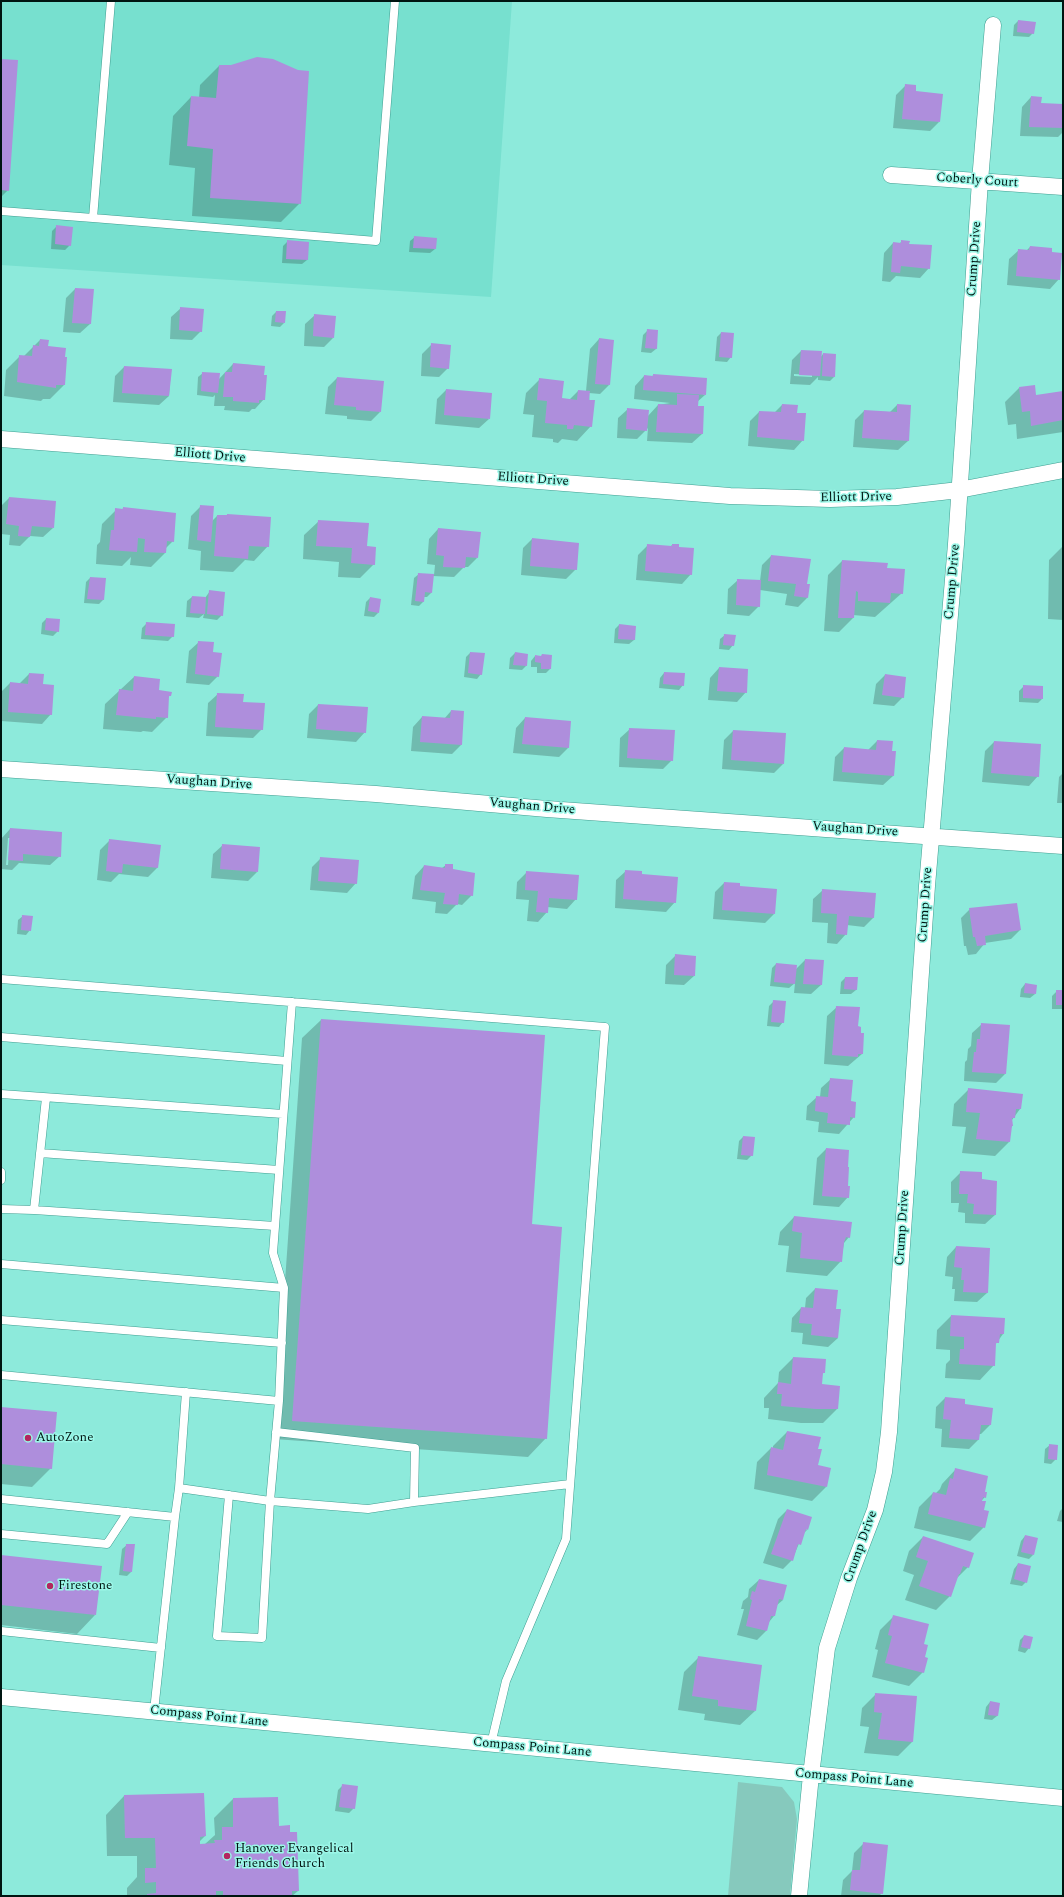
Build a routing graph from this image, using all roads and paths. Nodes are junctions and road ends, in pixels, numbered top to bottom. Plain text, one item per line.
1 (111, 1) edge
2 (395, 1) edge
3 (993, 25) dead end
4 (892, 175) dead end
5 (980, 181) junction
6 (1063, 187) edge
7 (1, 211) edge
8 (93, 218) junction
9 (1, 440) edge
10 (1063, 470) edge
11 (959, 490) junction
12 (1, 769) edge
13 (932, 836) junction
14 (1063, 846) edge
15 (1, 979) edge
16 (292, 1002) junction
17 (1, 1037) edge
18 (287, 1060) junction
19 (1, 1094) edge
20 (46, 1098) junction
21 (283, 1114) junction
22 (40, 1153) junction
23 (279, 1170) junction
24 (1, 1172) edge
25 (1, 1180) edge
26 (1, 1209) edge
27 (34, 1210) junction
28 (275, 1226) junction
29 (1, 1264) edge
30 (284, 1288) junction
31 (1, 1320) edge
32 (282, 1343) junction
33 (1, 1375) edge
34 (186, 1392) junction
35 (279, 1401) junction
36 (276, 1432) junction
37 (570, 1484) junction
38 (179, 1488) junction
39 (229, 1496) junction
40 (1, 1499) edge
41 (270, 1501) junction
42 (414, 1502) junction
43 (128, 1512) junction
44 (175, 1517) junction
45 (1, 1534) edge
46 (1, 1631) edge
47 (161, 1648) junction
48 (1, 1696) edge
49 (154, 1711) junction
50 (491, 1744) junction
51 (811, 1775) junction
52 (1063, 1798) edge
53 (799, 1896) edge

1 - 8 lane
2 - 8 lane
3 - 5 street, Crump Drive
4 - 5 street, Coberly Court
5 - 6 street, Coberly Court
5 - 11 street, Crump Drive
7 - 8 lane
9 - 11 street, Elliott Drive
10 - 11 street, Elliott Drive
11 - 13 street, Crump Drive
12 - 13 street, Vaughan Drive
13 - 14 street, Vaughan Drive
13 - 51 street, Crump Drive
15 - 16 lane
16 - 18 lane
16 - 37 lane
17 - 18 lane
18 - 21 lane
19 - 20 lane
20 - 21 lane
20 - 22 lane
21 - 23 lane
22 - 23 lane
22 - 27 lane
23 - 28 lane
24 - 25 lane
26 - 27 lane
27 - 28 lane
28 - 30 lane
29 - 30 lane
30 - 32 lane
31 - 32 lane
32 - 35 lane
33 - 34 lane
34 - 35 lane
34 - 38 lane
35 - 36 lane
36 - 41 lane
36 - 42 lane
37 - 42 lane
37 - 50 lane
38 - 39 lane
38 - 44 lane
39 - 41 lane
39 - 41 lane
40 - 43 lane
41 - 42 lane
43 - 44 lane
43 - 45 lane
44 - 47 lane
46 - 47 lane
47 - 49 lane
48 - 49 street, Compass Point Lane
49 - 50 street, Compass Point Lane
50 - 51 street, Compass Point Lane
51 - 52 street, Compass Point Lane
51 - 53 street, Crump Drive

